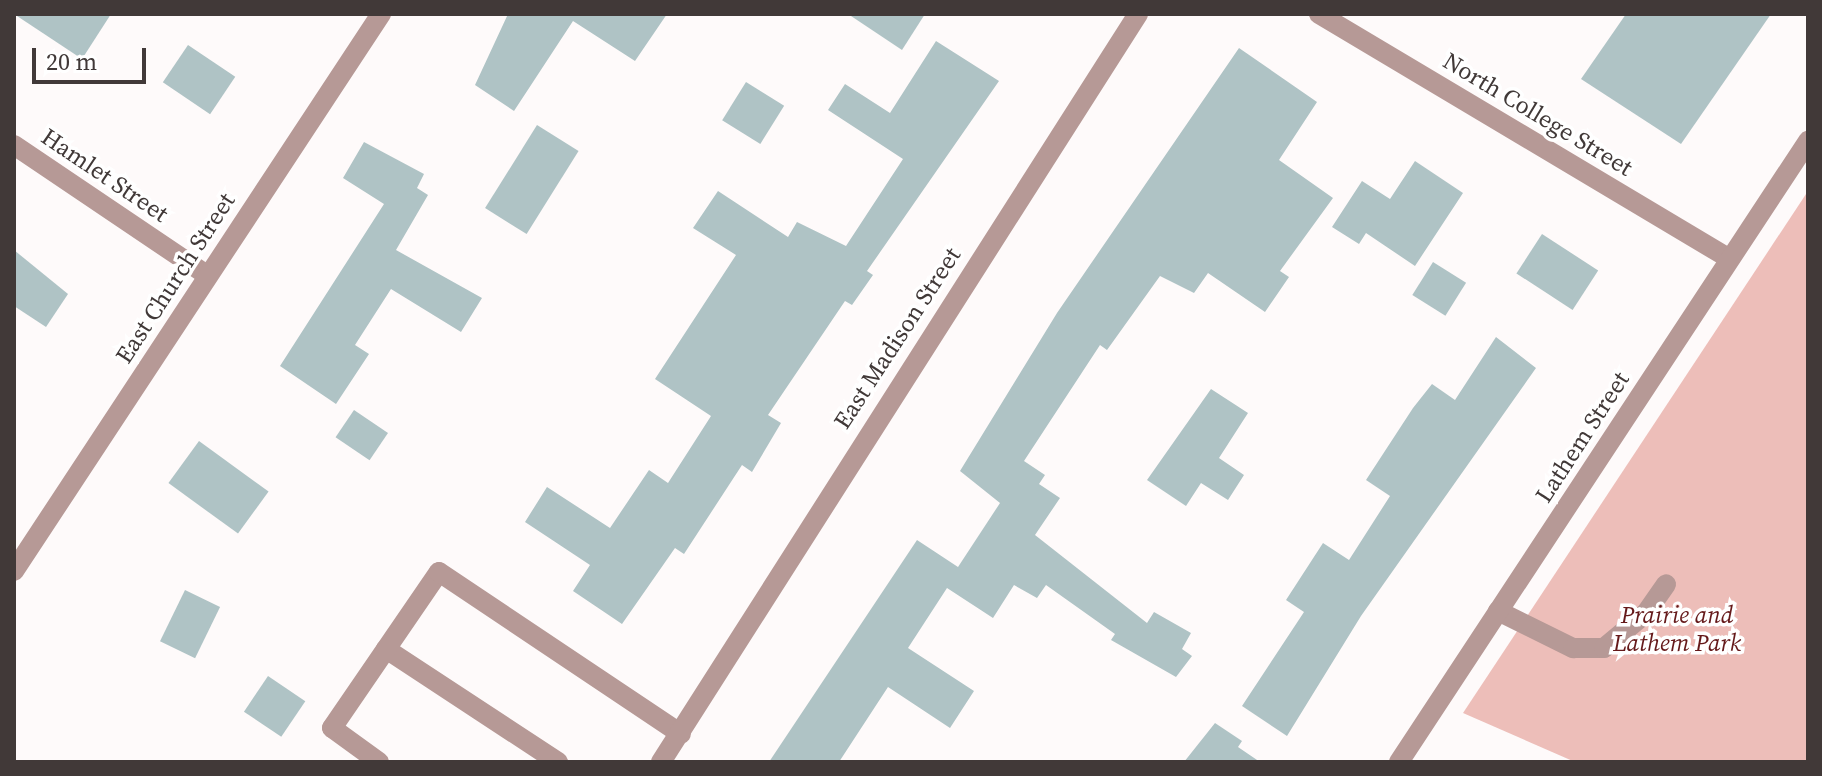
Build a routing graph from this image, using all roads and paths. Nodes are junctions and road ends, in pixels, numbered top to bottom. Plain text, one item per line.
1 (381, 14) edge
2 (1138, 14) edge
3 (1319, 14) edge
4 (1808, 141) edge
5 (14, 145) edge
6 (1730, 259) junction
7 (207, 275) junction
8 (14, 571) edge
9 (1666, 584) dead end
10 (1498, 611) junction
11 (386, 649) junction
12 (681, 734) junction
13 (379, 762) edge
14 (558, 762) edge
15 (661, 762) edge
16 (1399, 762) edge

1 - 7 street, East Church Street
2 - 12 street, East Madison Street
3 - 6 street, North College Street
4 - 6 street, Lathem Street
5 - 7 street, Hamlet Street
6 - 10 street, Lathem Street
7 - 8 street, East Church Street
9 - 10 street
10 - 16 street, Lathem Street
11 - 12 street
11 - 13 street
11 - 14 street
12 - 15 street, East Madison Street

